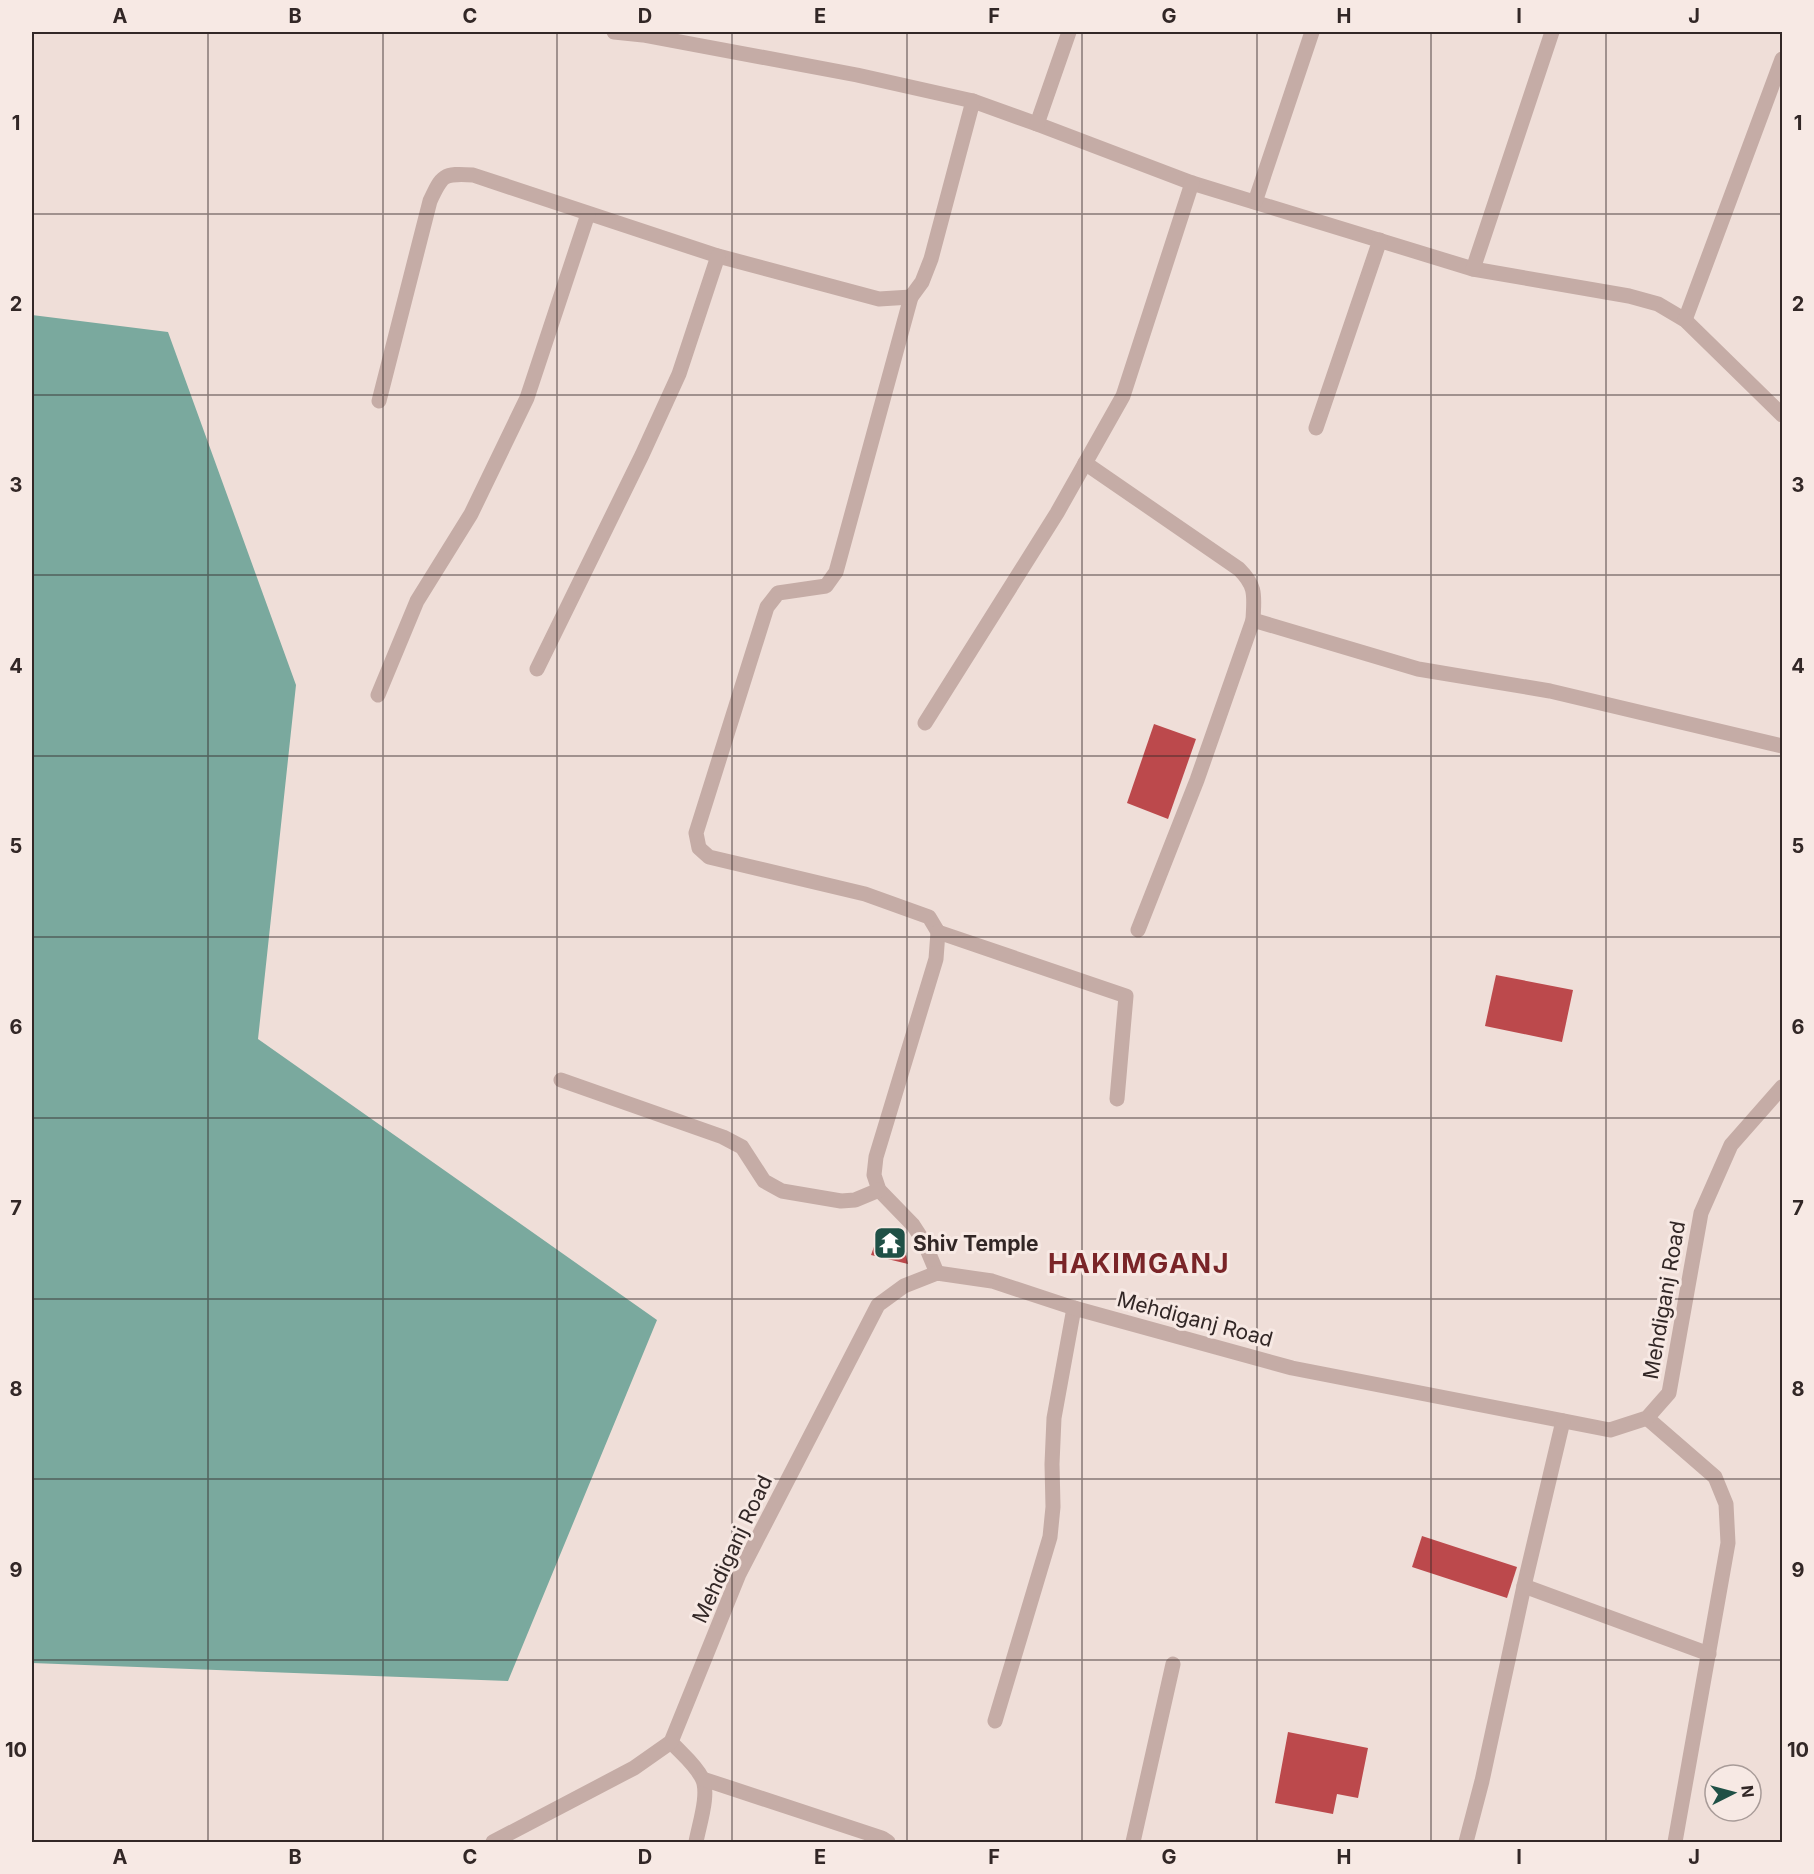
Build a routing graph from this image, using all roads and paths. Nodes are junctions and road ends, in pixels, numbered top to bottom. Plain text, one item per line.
1 (614, 32) edge
2 (1069, 32) edge
3 (1312, 32) edge
4 (1552, 32) edge
5 (1782, 59) edge
6 (973, 101) junction
7 (1037, 124) junction
8 (1192, 183) junction
9 (1255, 202) junction
10 (588, 214) junction
11 (1380, 240) junction
12 (718, 256) junction
13 (1473, 269) junction
14 (911, 297) junction
15 (1685, 320) junction
16 (379, 401) dead end
17 (1782, 416) edge
18 (1316, 428) dead end
19 (1085, 463) junction
20 (1252, 620) junction
21 (537, 669) dead end
22 (378, 695) dead end
23 (925, 723) dead end
24 (1782, 746) edge
25 (1138, 930) dead end
26 (938, 932) junction
27 (561, 1080) dead end
28 (1782, 1087) edge
29 (1117, 1099) dead end
30 (879, 1191) junction
31 (937, 1273) junction
32 (1074, 1308) junction
33 (1647, 1418) junction
34 (1563, 1421) junction
35 (1524, 1587) junction
36 (1709, 1654) junction
37 (1173, 1664) dead end
38 (995, 1721) dead end
39 (671, 1742) junction
40 (703, 1779) junction
41 (493, 1842) edge
42 (696, 1842) edge
43 (888, 1842) edge
44 (1133, 1842) edge
45 (1466, 1842) edge
46 (1675, 1842) edge

1 - 6 street
2 - 7 street
3 - 9 street
4 - 13 street
5 - 15 street
6 - 7 street
6 - 14 street
7 - 8 street
8 - 9 street
8 - 19 street
9 - 11 street
10 - 12 street
10 - 16 street
10 - 22 street
11 - 13 street
11 - 18 street
12 - 14 street
12 - 21 street
13 - 15 street
14 - 26 street
15 - 17 street
19 - 20 street
19 - 23 street
20 - 24 street
20 - 25 street
26 - 29 street
26 - 30 street
27 - 30 street
28 - 33 street, Mehdiganj Road
30 - 31 street
31 - 32 street, Mehdiganj Road
31 - 39 street, Mehdiganj Road
32 - 34 street, Mehdiganj Road
32 - 38 street
33 - 34 street, Mehdiganj Road
33 - 36 street
34 - 35 street
35 - 36 street
35 - 45 street
36 - 46 street
37 - 44 street
39 - 40 street
39 - 41 street
40 - 42 street
40 - 43 street

